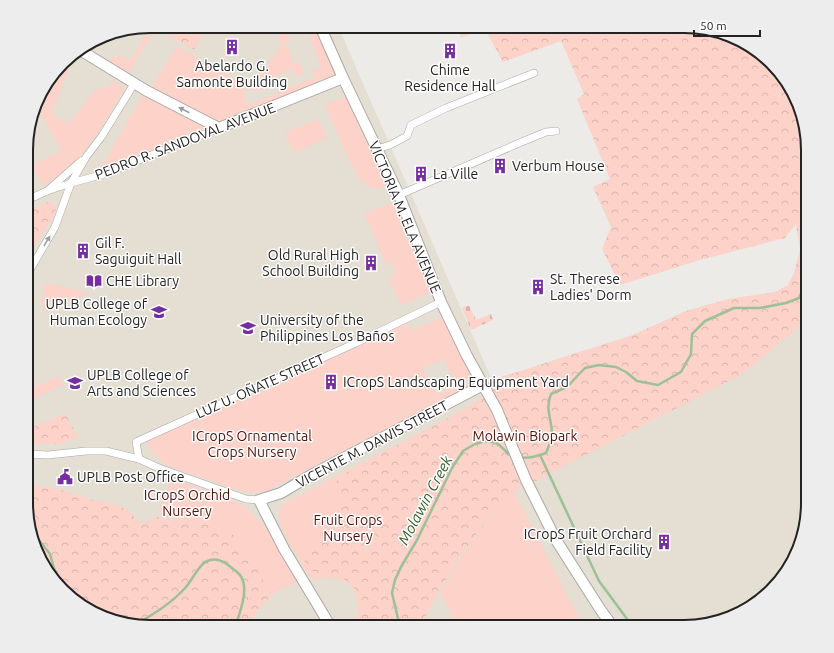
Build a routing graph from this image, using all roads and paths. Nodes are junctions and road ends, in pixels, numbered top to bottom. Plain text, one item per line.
1 (323, 33) edge
2 (85, 53) edge
3 (534, 73) dead end
4 (343, 78) junction
5 (134, 84) junction
6 (219, 128) junction
7 (556, 131) dead end
8 (377, 149) junction
9 (86, 156) junction
10 (71, 183) junction
11 (47, 191) junction
12 (399, 195) junction
13 (33, 197) edge
14 (33, 264) edge
15 (441, 302) junction
16 (483, 385) junction
17 (33, 454) edge
18 (139, 458) junction
19 (259, 500) junction
20 (327, 620) edge
21 (608, 620) edge

1 - 4 street, VICTORIA M. ELA AVENUE
2 - 5 street
3 - 8 street
4 - 6 street, PEDRO R. SANDOVAL AVENUE
4 - 8 street, VICTORIA M. ELA AVENUE
6 -> 5 street
5 - 9 street
6 - 10 street, PEDRO R. SANDOVAL AVENUE
7 - 12 street
8 - 12 street, VICTORIA M. ELA AVENUE
9 - 10 street
9 - 11 street, PEDRO R. SANDOVAL AVENUE
10 - 11 street, PEDRO R. SANDOVAL AVENUE
14 -> 10 street
11 - 13 street, PEDRO R. SANDOVAL AVENUE
12 - 15 street, VICTORIA M. ELA AVENUE
15 - 16 street, VICTORIA M. ELA AVENUE
15 - 18 street, LUZ U. OÑATE STREET
16 - 19 street, VICENTE M. DAWIS STREET
16 - 21 street, VICTORIA M. ELA AVENUE
17 - 18 street
18 - 19 street
19 - 20 street

